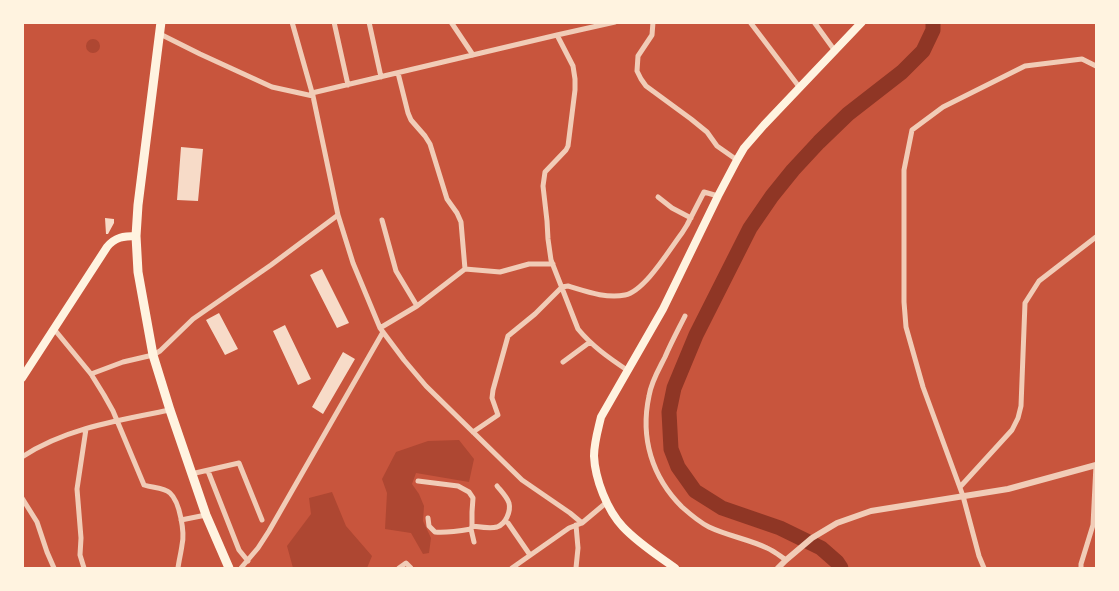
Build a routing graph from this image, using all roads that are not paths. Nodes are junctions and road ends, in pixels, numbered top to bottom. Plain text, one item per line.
1 (161, 22) edge
2 (292, 22) edge
3 (334, 22) edge
4 (369, 22) edge
5 (451, 22) edge
6 (615, 22) edge
7 (653, 22) edge
8 (750, 22) edge
9 (814, 22) edge
10 (862, 22) edge
11 (160, 34) junction
12 (557, 35) junction
13 (835, 51) junction
14 (473, 55) junction
15 (1096, 66) edge
16 (398, 73) junction
17 (381, 77) junction
18 (348, 85) junction
19 (800, 88) junction
20 (313, 95) junction
21 (737, 160) junction
22 (718, 196) junction
23 (658, 197) dead end
24 (338, 215) junction
25 (691, 218) junction
26 (382, 220) dead end
27 (136, 236) junction
28 (1096, 237) edge
29 (553, 264) junction
30 (466, 269) junction
31 (562, 287) junction
32 (417, 306) junction
33 (685, 316) dead end
34 (54, 329) junction
35 (382, 330) junction
36 (590, 342) junction
37 (153, 355) junction
38 (563, 362) dead end
39 (628, 370) junction
40 (91, 374) junction
41 (22, 378) edge
42 (170, 410) junction
43 (117, 421) junction
44 (86, 429) junction
45 (473, 432) junction
46 (22, 457) edge
47 (1096, 465) edge
48 (208, 471) junction
49 (192, 474) junction
50 (418, 481) dead end
51 (497, 486) dead end
52 (960, 487) junction
53 (963, 496) junction
54 (22, 498) edge
55 (607, 502) junction
56 (206, 515) junction
57 (428, 518) dead end
58 (181, 520) junction
59 (262, 520) dead end
60 (505, 521) junction
61 (582, 522) junction
62 (576, 525) junction
63 (472, 527) junction
64 (474, 542) dead end
65 (530, 555) junction
66 (786, 560) junction
67 (248, 561) junction
68 (54, 568) edge
69 (84, 568) edge
70 (178, 568) edge
71 (229, 568) edge
72 (241, 568) edge
73 (399, 568) edge
74 (411, 568) edge
75 (512, 568) edge
76 (576, 568) edge
77 (674, 568) edge
78 (778, 568) edge
79 (984, 568) edge
80 (1081, 568) edge

1 - 11 highway
2 - 20 street
3 - 18 street
4 - 17 street
5 - 14 street
6 - 12 street
7 - 21 street
8 - 19 street
9 - 13 street
10 - 13 main road
11 - 20 street
11 - 27 highway
12 - 14 street
12 - 29 street
13 - 19 main road
14 - 16 street
15 - 52 street
16 - 17 street
16 - 30 street
17 - 18 street
18 - 20 street
19 - 21 main road
20 - 24 street
21 - 22 main road
22 - 25 street
22 - 39 main road
23 - 25 street
24 - 35 street
24 - 37 street
25 - 31 street
26 - 32 street
27 - 34 main road
27 - 37 highway
28 - 52 street
29 - 30 street
29 - 31 street
30 - 32 street
31 - 36 street
31 - 45 street
32 - 35 street
33 - 66 street
34 - 40 street
34 - 41 main road
35 - 45 street
35 - 67 street
36 - 38 street
36 - 39 street
37 - 40 street
37 - 42 highway
39 - 55 main road
40 - 43 street
42 - 43 street
42 - 49 highway
43 - 44 street
43 - 58 street
44 - 46 street
44 - 69 street
45 - 61 street
47 - 53 street
47 - 80 street
48 - 49 street
48 - 59 street
48 - 67 street
49 - 56 highway
50 - 63 street
51 - 60 street
52 - 53 street
53 - 66 street
53 - 79 street
54 - 68 street
55 - 61 street
55 - 77 main road
56 - 58 street
56 - 71 highway
57 - 63 street
58 - 70 street
60 - 63 street
60 - 65 street
61 - 62 street
62 - 65 street
62 - 76 street
63 - 64 street
65 - 75 street
66 - 78 street
67 - 72 street
73 - 74 street

